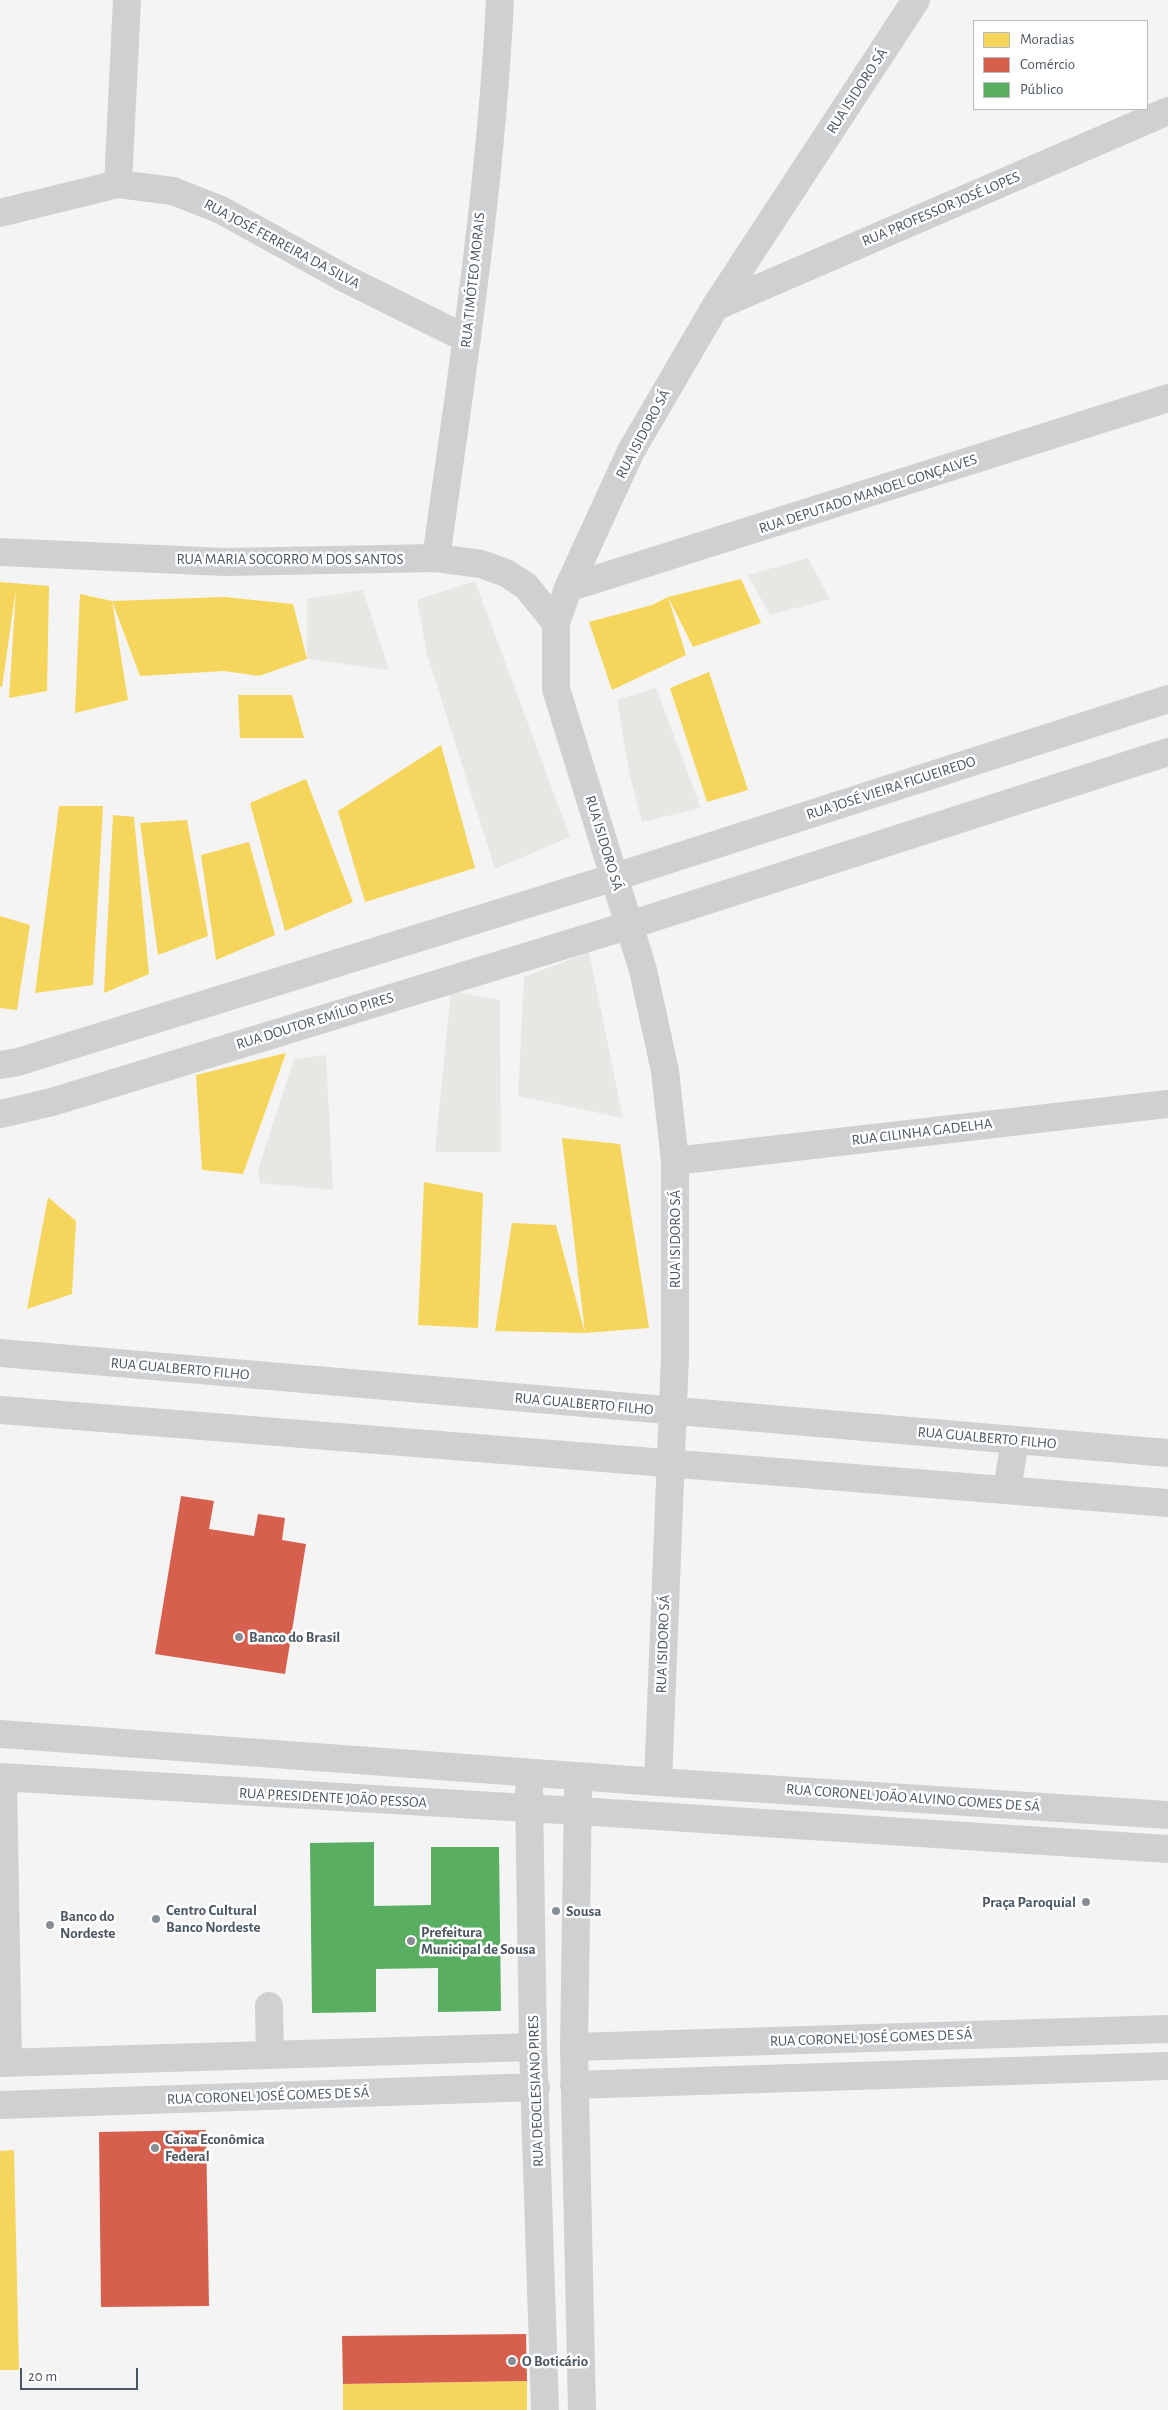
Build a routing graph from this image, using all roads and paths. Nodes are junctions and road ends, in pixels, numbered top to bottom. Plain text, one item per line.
1 (126, 0) edge
2 (500, 0) edge
3 (916, 0) edge
4 (1168, 111) edge
5 (118, 184) junction
6 (0, 213) edge
7 (714, 307) junction
8 (467, 339) junction
9 (1168, 398) edge
10 (0, 552) edge
11 (436, 558) junction
12 (568, 588) junction
13 (556, 623) junction
14 (1168, 699) edge
15 (1168, 752) edge
16 (615, 876) junction
17 (630, 925) junction
18 (0, 1064) edge
19 (1168, 1104) edge
20 (0, 1114) edge
21 (675, 1161) junction
22 (0, 1353) edge
23 (0, 1410) edge
24 (674, 1412) junction
25 (1015, 1440) junction
26 (1168, 1452) edge
27 (671, 1463) junction
28 (1006, 1490) junction
29 (1168, 1503) edge
30 (0, 1734) edge
31 (529, 1772) junction
32 (578, 1776) junction
33 (2, 1777) edge
34 (658, 1782) junction
35 (998, 1804) junction
36 (529, 1810) junction
37 (578, 1811) junction
38 (1168, 1815) edge
39 (997, 1838) junction
40 (1168, 1848) edge
41 (269, 2006) dead end
42 (1168, 2029) edge
43 (533, 2047) junction
44 (574, 2048) junction
45 (270, 2055) junction
46 (4, 2063) edge
47 (1168, 2066) edge
48 (574, 2085) junction
49 (536, 2087) junction
50 (0, 2105) edge
51 (545, 2410) edge
52 (582, 2410) edge

1 - 5 street
2 - 8 street, RUA TIMÓTEO MORAIS
3 - 7 street, RUA ISIDORO SÁ
4 - 7 street, RUA PROFESSOR JOSÉ LOPES
5 - 6 street, RUA JOSÉ FERREIRA DA SILVA
5 - 8 street, RUA JOSÉ FERREIRA DA SILVA
7 - 12 street, RUA ISIDORO SÁ
8 - 11 street, RUA TIMÓTEO MORAIS
9 - 12 street, RUA DEPUTADO MANOEL GONÇALVES
10 - 11 street, RUA MARIA SOCORRO M DOS SANTOS
11 - 13 street, RUA MARIA SOCORRO M DOS SANTOS
12 - 13 street, RUA ISIDORO SÁ
13 - 16 street, RUA ISIDORO SÁ
14 - 16 street, RUA JOSÉ VIEIRA FIGUEIREDO
15 - 17 street
16 - 17 street, RUA ISIDORO SÁ
16 - 18 street
17 - 20 street, RUA DOUTOR EMÍLIO PIRES
17 - 21 street, RUA ISIDORO SÁ
19 - 21 street, RUA CILINHA GADELHA
21 - 24 street, RUA ISIDORO SÁ
22 - 24 street, RUA GUALBERTO FILHO
23 - 27 street
24 - 25 street, RUA GUALBERTO FILHO
24 - 27 street, RUA ISIDORO SÁ
25 - 26 street, RUA GUALBERTO FILHO
25 - 28 street
27 - 28 street
27 - 34 street, RUA ISIDORO SÁ
28 - 29 street
30 - 31 street
31 - 32 street
31 - 36 street, RUA DEOCLESIANO PIRES
32 - 34 street
32 - 37 street
33 - 36 street, RUA PRESIDENTE JOÃO PESSOA
33 - 46 street
34 - 35 street, RUA CORONEL JOÃO ALVINO GOMES DE SÁ
35 - 38 street, RUA CORONEL JOÃO ALVINO GOMES DE SÁ
35 - 39 street
36 - 37 street, RUA PRESIDENTE JOÃO PESSOA
36 - 43 street, RUA DEOCLESIANO PIRES
37 - 39 street, RUA PRESIDENTE JOÃO PESSOA
37 - 44 street
39 - 40 street
41 - 45 street
42 - 44 street, RUA CORONEL JOSÉ GOMES DE SÁ
43 - 45 street
43 - 49 street, RUA DEOCLESIANO PIRES
44 - 48 street
45 - 46 street
47 - 48 street
48 - 52 street
49 - 50 street, RUA CORONEL JOSÉ GOMES DE SÁ
49 - 51 street, RUA DEOCLESIANO PIRES

